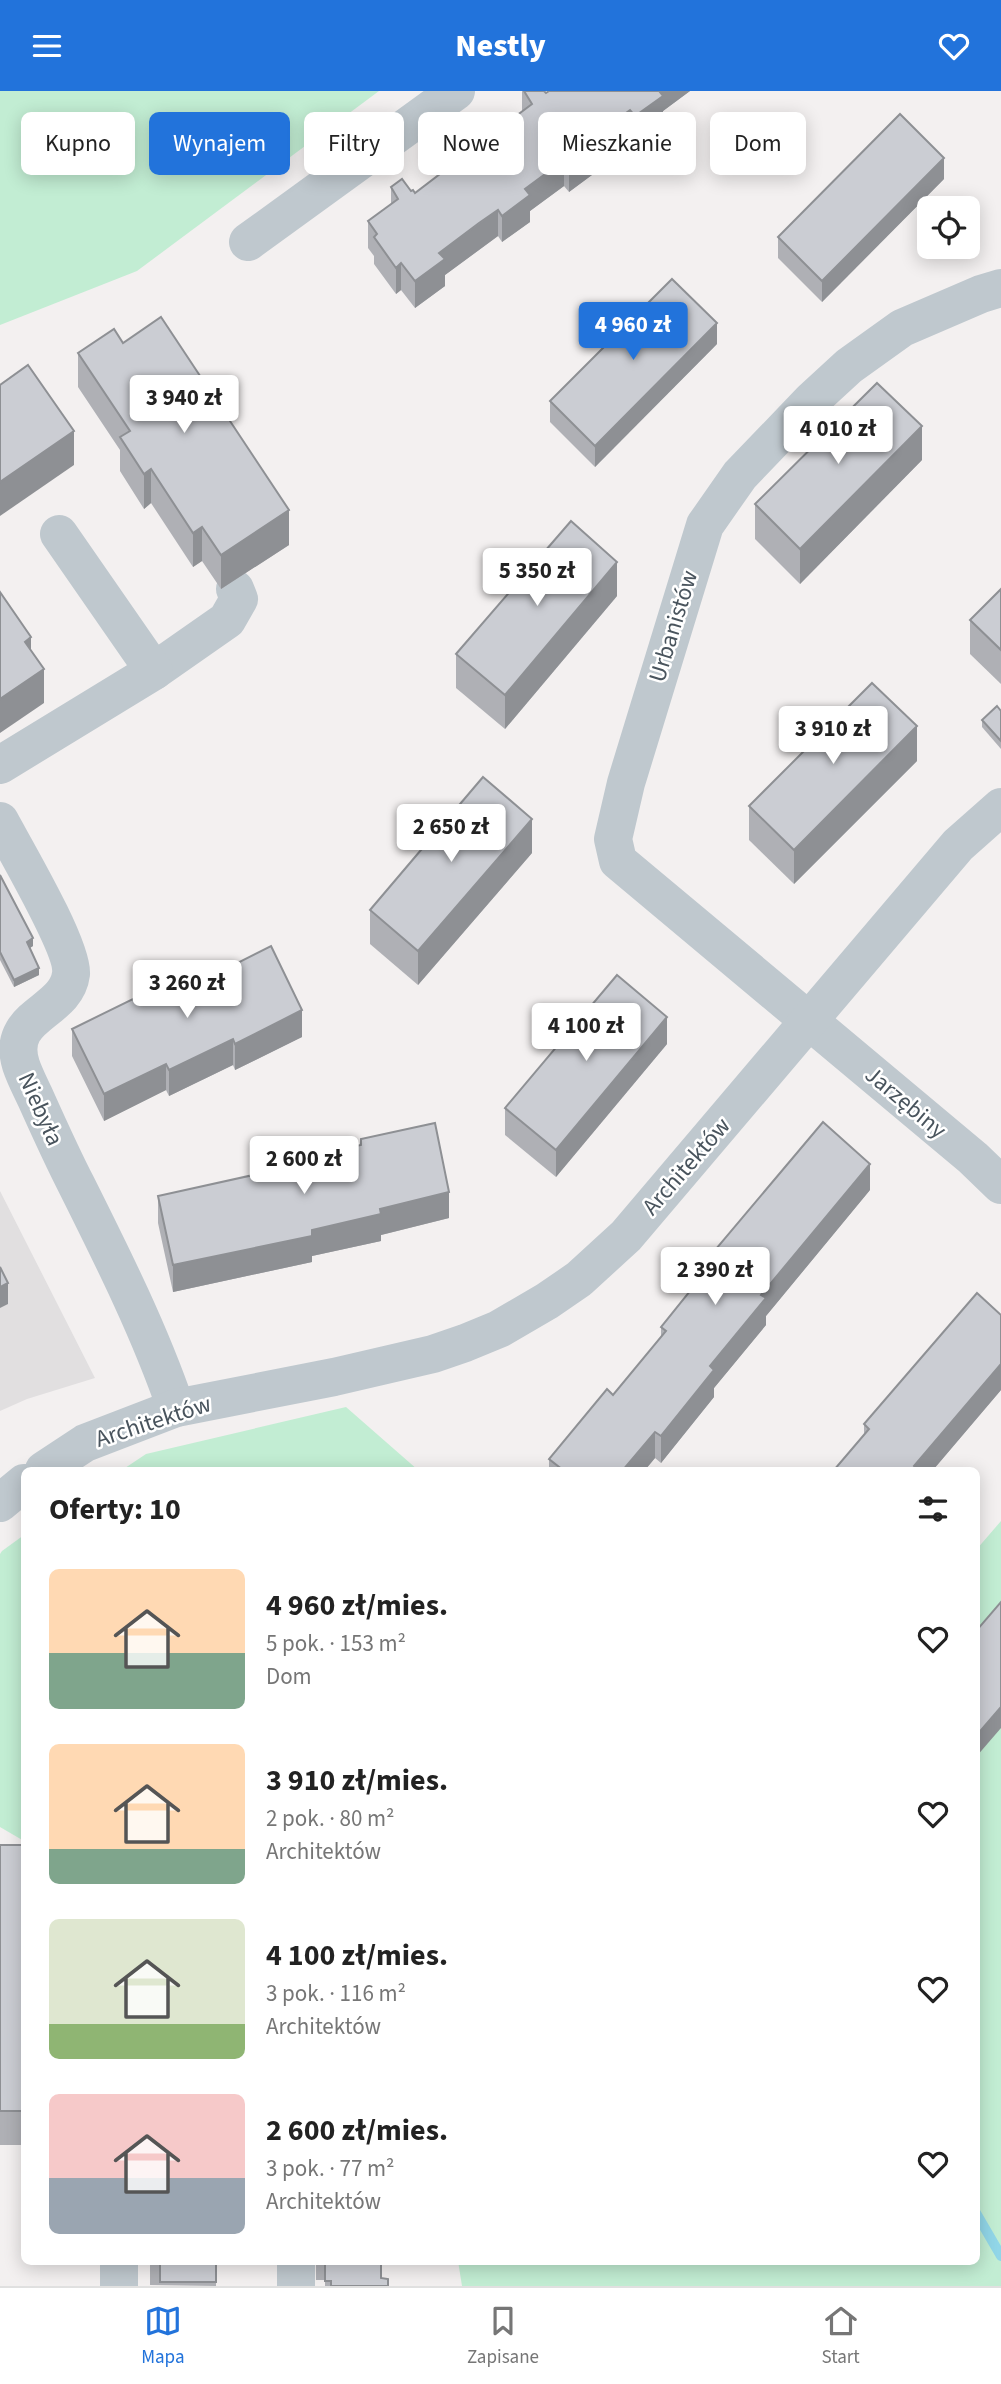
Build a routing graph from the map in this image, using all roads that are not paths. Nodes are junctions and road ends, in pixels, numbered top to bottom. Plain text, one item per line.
1 (456, 91) edge
2 (248, 242) dead end
3 (1001, 288) edge
4 (59, 534) dead end
5 (236, 589) dead end
6 (154, 671) junction
7 (0, 765) edge
8 (1001, 807) edge
9 (0, 821) edge
10 (810, 1021) junction
11 (0, 1026) edge
12 (20, 1063) junction
13 (1001, 1185) edge
14 (176, 1408) junction
15 (49, 1467) edge
16 (21, 1486) edge
17 (0, 1503) edge
18 (119, 2265) edge
19 (296, 2265) edge
20 (118, 2286) edge
21 (296, 2286) edge

1 - 2 street
3 - 10 street, Urbanistów
4 - 6 street
5 - 6 street
6 - 7 street
8 - 10 street, Architektów
9 - 12 street, Niebyła
10 - 13 street, Jarzębiny
10 - 14 street, Architektów
11 - 12 street
12 - 14 street, Niebyła
14 - 15 street, Architektów
16 - 17 street
18 - 20 street
19 - 21 street

